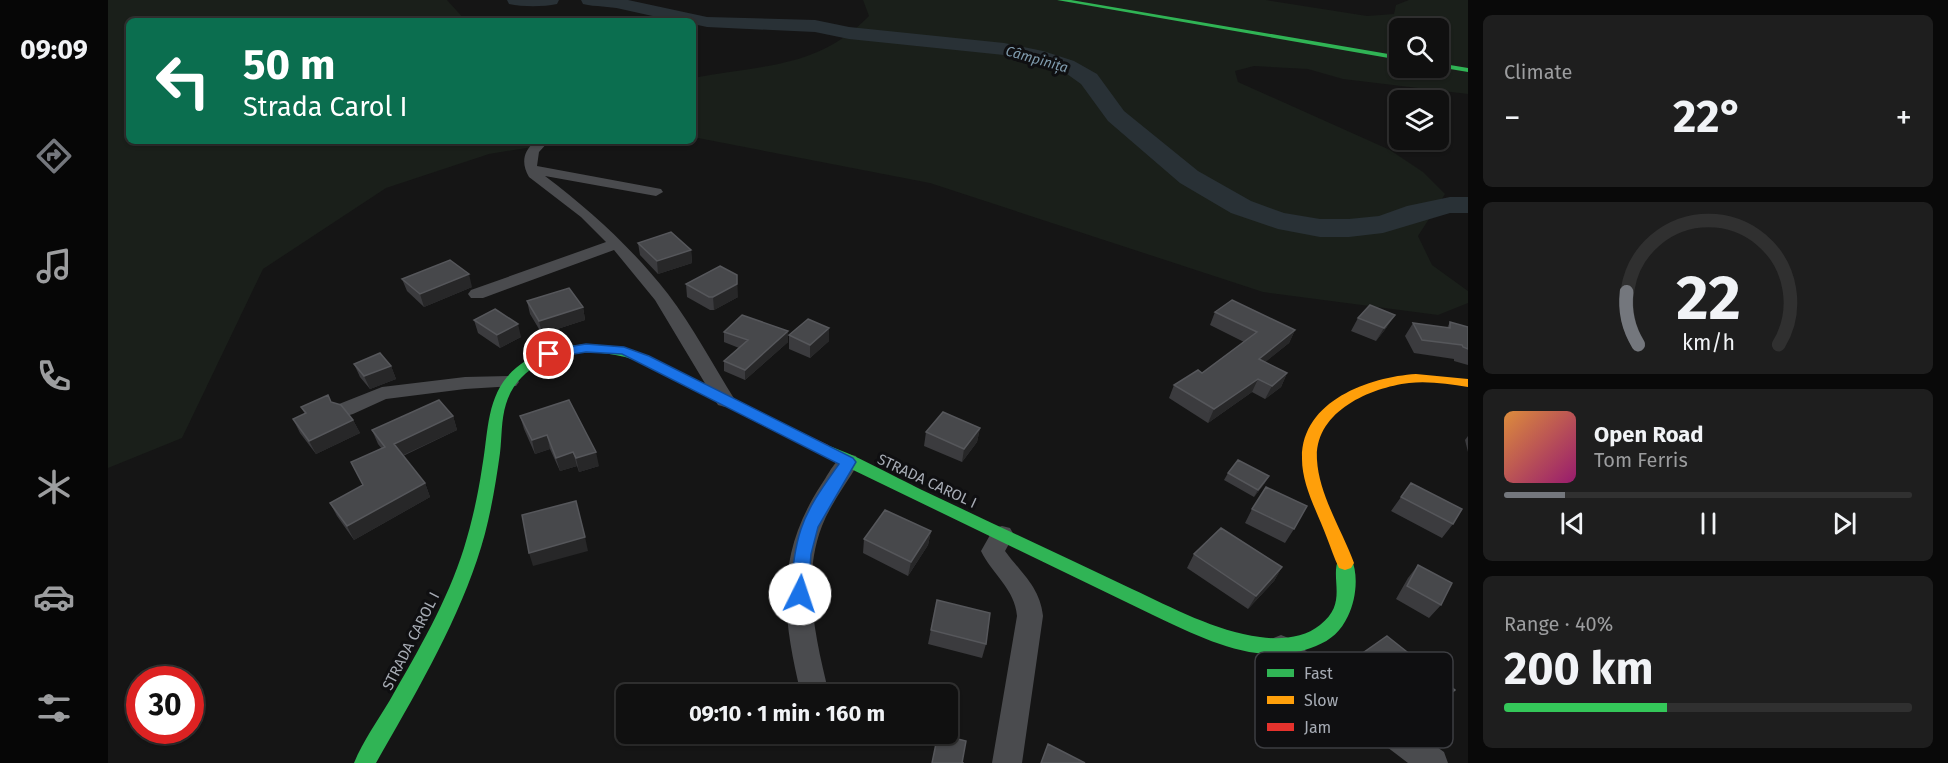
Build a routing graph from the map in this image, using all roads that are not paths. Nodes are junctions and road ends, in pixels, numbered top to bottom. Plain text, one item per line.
1 (1060, 0) edge
2 (1389, 56) edge
3 (1449, 67) edge
4 (1468, 70) edge
5 (540, 144) edge
6 (531, 169) junction
7 (656, 192) dead end
8 (617, 244) junction
9 (477, 294) dead end
10 (508, 382) junction
11 (1468, 383) edge
12 (725, 400) junction
13 (346, 409) edge
14 (848, 462) junction
15 (1002, 535) junction
16 (1281, 646) junction
17 (1288, 652) edge
18 (813, 684) edge
19 (1413, 748) edge
20 (364, 763) edge
21 (1007, 763) edge
22 (1433, 763) edge

1 - 2 main road
3 - 4 main road
5 - 6 street
6 - 7 street
6 - 8 street
8 - 9 street
8 - 12 street
10 - 12 main road, STRADA CAROL I
10 - 13 street
10 - 20 main road, STRADA CAROL I
11 - 16 main road, STRADA CAROL I
12 - 14 main road, STRADA CAROL I
14 - 15 main road, STRADA CAROL I
14 - 18 street
15 - 16 main road, STRADA CAROL I
15 - 21 street
16 - 17 street
19 - 22 street

